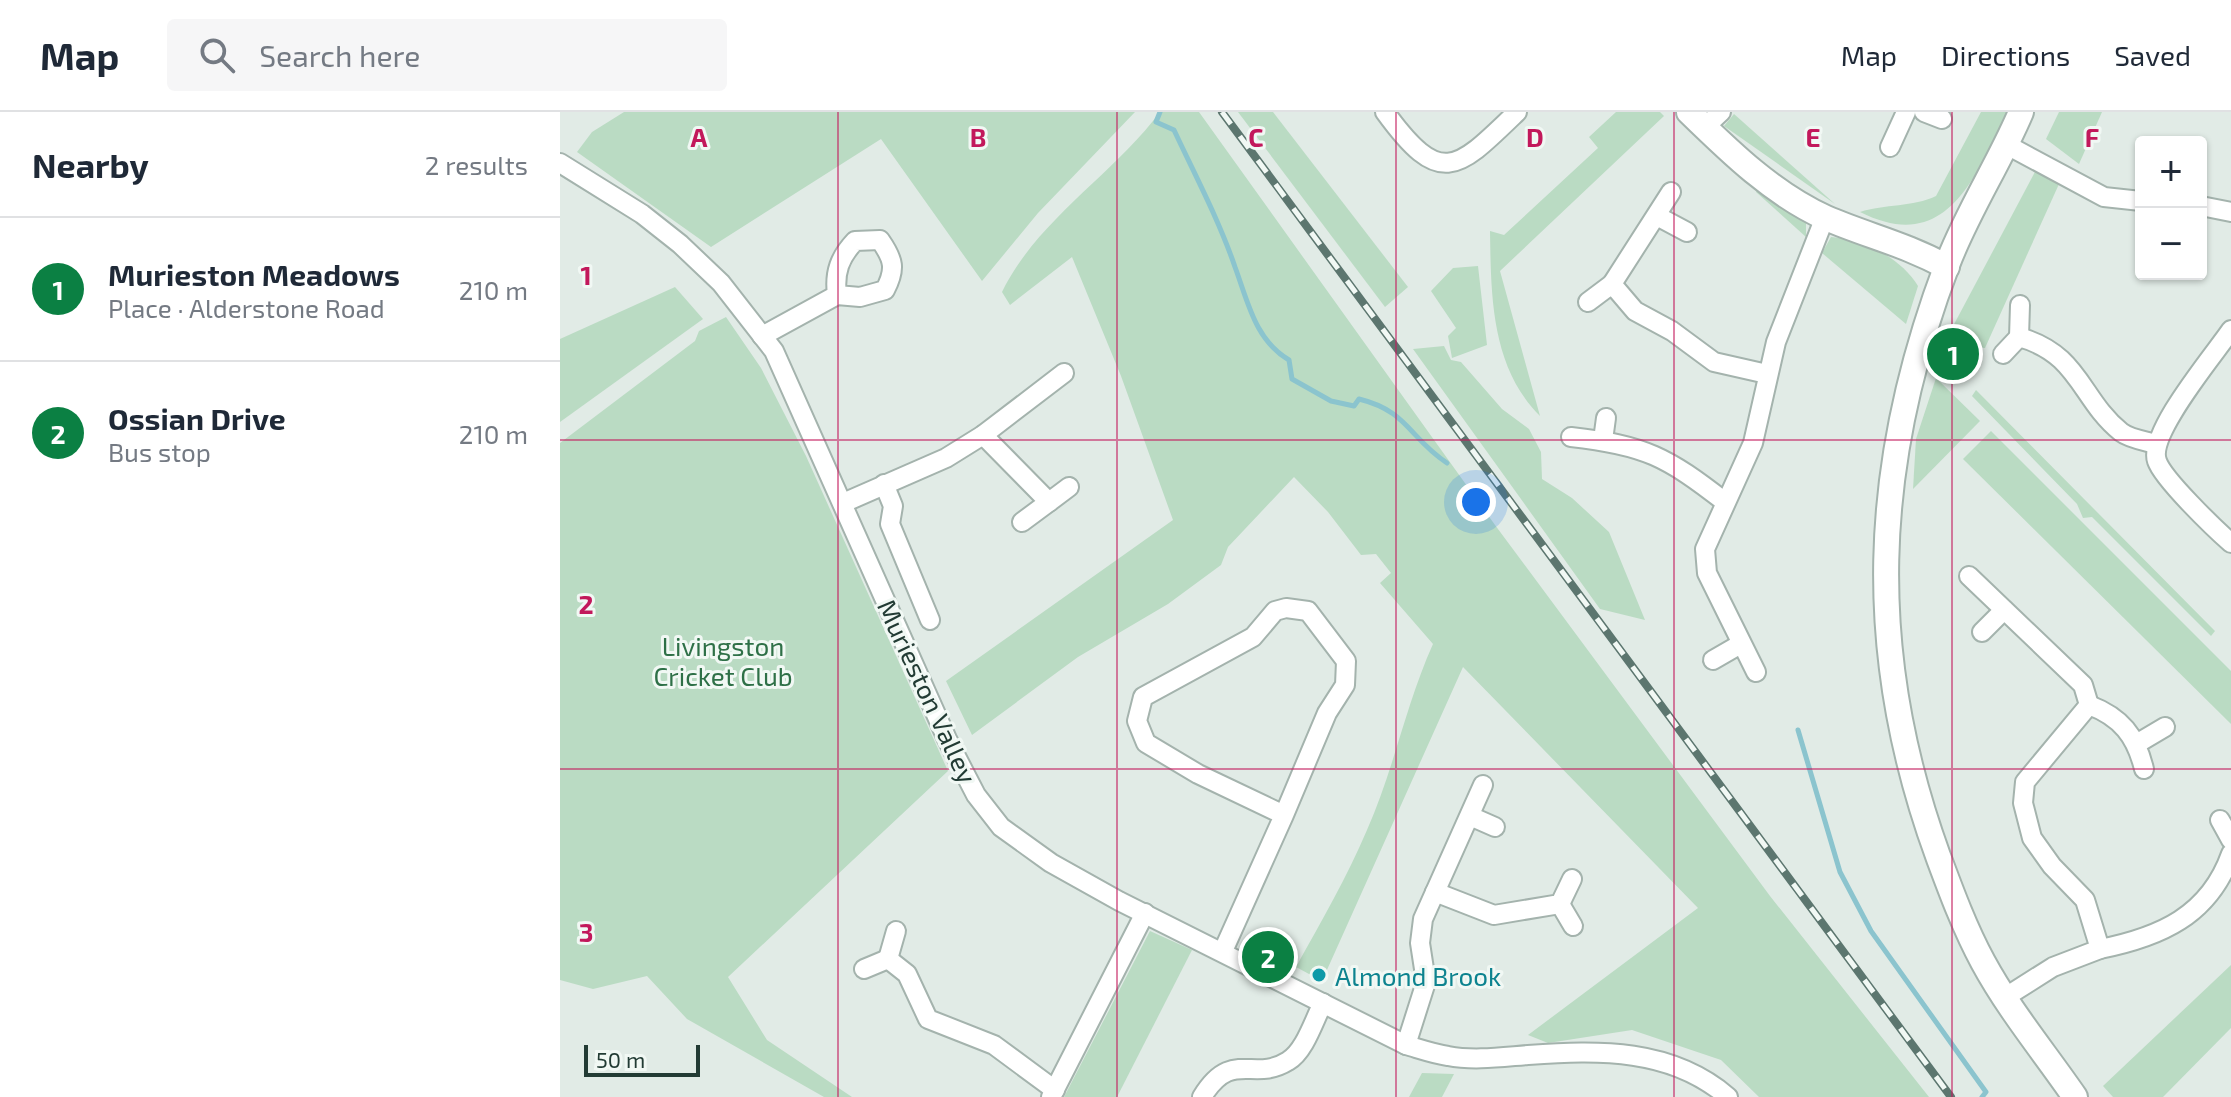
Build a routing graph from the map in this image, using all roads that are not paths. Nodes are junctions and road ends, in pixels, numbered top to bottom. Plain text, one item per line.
1 (1385, 112) edge
2 (1517, 112) edge
3 (1906, 112) edge
4 (2021, 112) edge
5 (1705, 117) edge
6 (2007, 145) junction
7 (1890, 147) dead end
8 (561, 166) edge
9 (1671, 192) dead end
10 (2135, 200) edge
11 (2207, 207) edge
12 (2231, 212) edge
13 (1657, 216) junction
14 (1825, 217) junction
15 (1687, 232) dead end
16 (1950, 258) junction
17 (1612, 284) junction
18 (837, 295) dead end
19 (1588, 302) dead end
20 (2020, 305) dead end
21 (2231, 330) edge
22 (762, 336) junction
23 (2019, 337) junction
24 (2003, 354) dead end
25 (2224, 357) edge
26 (1064, 373) dead end
27 (1767, 374) junction
28 (1606, 418) dead end
29 (983, 435) junction
30 (1571, 437) dead end
31 (1603, 440) junction
32 (2156, 444) junction
33 (884, 484) junction
34 (1069, 487) dead end
35 (1049, 502) junction
36 (1725, 502) junction
37 (843, 503) junction
38 (1022, 522) dead end
39 (2231, 543) edge
40 (1969, 576) dead end
41 (2004, 610) junction
42 (930, 620) dead end
43 (1982, 632) dead end
44 (1739, 645) junction
45 (1713, 660) dead end
46 (1756, 672) dead end
47 (2089, 705) junction
48 (2165, 727) dead end
49 (2138, 743) junction
50 (2144, 769) dead end
51 (1483, 785) dead end
52 (1284, 815) junction
53 (1470, 816) junction
54 (2220, 820) dead end
55 (1495, 827) dead end
56 (2231, 840) edge
57 (2231, 854) edge
58 (1572, 879) dead end
59 (1435, 892) junction
60 (1560, 904) junction
61 (1145, 913) junction
62 (1573, 926) dead end
63 (896, 931) dead end
64 (2100, 949) junction
65 (1223, 951) junction
66 (888, 959) junction
67 (864, 969) dead end
68 (2004, 998) junction
69 (1323, 1003) junction
70 (1406, 1045) junction
71 (1053, 1094) edge
72 (1202, 1097) edge
73 (1728, 1097) edge
74 (2075, 1097) edge

1 - 2 street
3 - 7 street
4 - 6 street
5 - 14 street
6 - 10 street
6 - 16 street
8 - 22 street, Murieston Valley
9 - 13 street
11 - 12 street
13 - 15 street
13 - 17 street
14 - 16 street
14 - 27 street
16 - 68 street
17 - 19 street
17 - 27 street
18 - 22 street
20 - 23 street
21 - 25 street
22 - 37 street, Murieston Valley
23 - 24 street
23 - 32 street
25 - 32 street
26 - 29 street
27 - 36 street
28 - 31 street
29 - 33 street
29 - 35 street
30 - 31 street
31 - 36 street
32 - 39 street
33 - 37 street
33 - 42 street
34 - 35 street
35 - 38 street
36 - 44 street
37 - 61 street, Murieston Valley
40 - 41 street
41 - 43 street
41 - 47 street
44 - 45 street
44 - 46 street
47 - 49 street
47 - 64 street
48 - 49 street
49 - 50 street
51 - 53 street
52 - 52 street
52 - 65 street
53 - 55 street
53 - 59 street
54 - 56 street
57 - 64 street
58 - 60 street
59 - 60 street
59 - 70 street
60 - 62 street
61 - 65 street, Murieston Valley
61 - 71 street
63 - 66 street
64 - 68 street
65 - 69 street, Murieston Valley
66 - 67 street
66 - 71 street
68 - 74 street
69 - 70 street, Murieston Valley
69 - 72 street
70 - 73 street, Murieston Valley

